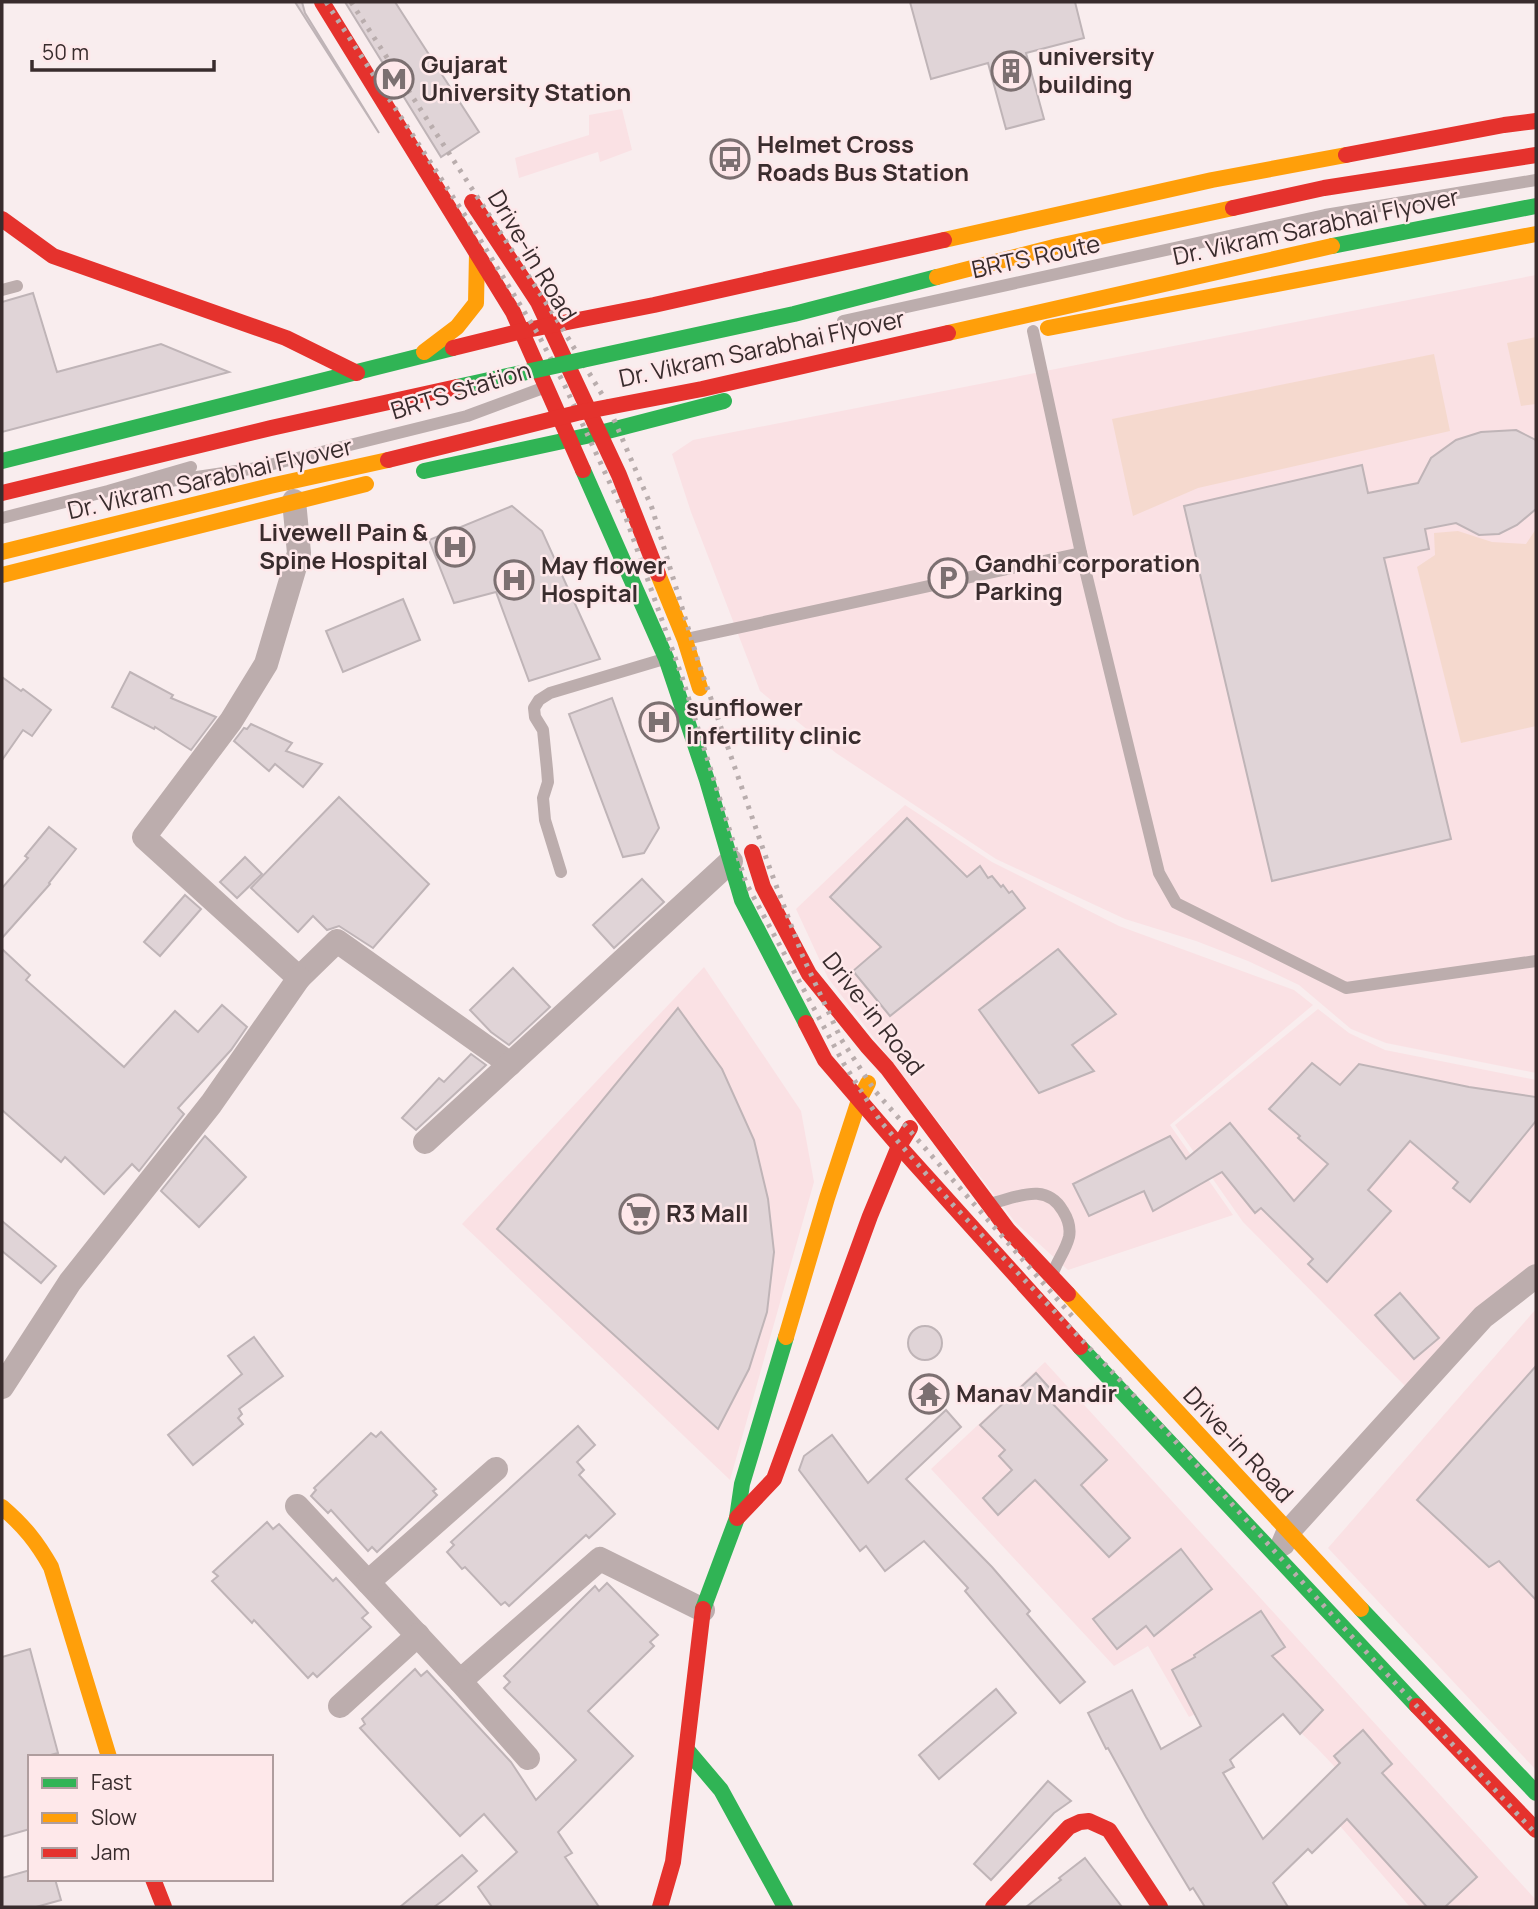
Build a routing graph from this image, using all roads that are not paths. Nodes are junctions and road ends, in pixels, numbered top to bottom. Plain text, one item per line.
1 (322, 2) edge
2 (1536, 121) edge
3 (1536, 155) edge
4 (1536, 180) edge
5 (468, 194) dead end
6 (1536, 206) edge
7 (2, 219) edge
8 (1536, 234) edge
9 (477, 253) junction
10 (17, 286) dead end
11 (2, 290) edge
12 (834, 323) dead end
13 (549, 326) junction
14 (522, 331) junction
15 (1027, 333) joint
16 (416, 359) junction
17 (357, 373) junction
18 (581, 378) junction
19 (548, 386) junction
20 (479, 397) dead end
21 (733, 399) dead end
22 (600, 433) junction
23 (569, 439) junction
24 (2, 461) edge
25 (200, 464) dead end
26 (408, 474) dead end
27 (383, 480) dead end
28 (108, 491) junction
29 (2, 492) edge
30 (294, 501) junction
31 (2, 518) edge
32 (2, 552) edge
33 (1081, 553) junction
34 (2, 575) edge
35 (685, 640) junction
36 (666, 658) junction
37 (704, 700) dead end
38 (748, 839) dead end
39 (731, 861) junction
40 (561, 872) dead end
41 (1536, 961) edge
42 (299, 978) junction
43 (880, 1060) junction
44 (510, 1064) junction
45 (859, 1100) junction
46 (920, 1113) junction
47 (425, 1142) dead end
48 (899, 1146) junction
49 (989, 1204) junction
50 (1536, 1276) edge
51 (1051, 1277) junction
52 (2, 1387) edge
53 (496, 1469) dead end
54 (297, 1506) dead end
55 (2, 1507) edge
56 (737, 1518) junction
57 (1288, 1532) junction
58 (1277, 1558) junction
59 (368, 1582) junction
60 (703, 1610) junction
61 (418, 1635) junction
62 (460, 1681) junction
63 (340, 1706) dead end
64 (687, 1750) junction
65 (108, 1755) edge
66 (528, 1758) dead end
67 (1536, 1793) edge
68 (1536, 1830) edge
69 (154, 1881) edge
70 (164, 1907) edge
71 (660, 1907) edge
72 (785, 1907) edge
73 (993, 1907) edge
74 (1160, 1907) edge

1 - 9 main road, Drive-in Road
2 - 13 main road
3 - 29 main road, Dr. Vikram Sarabhai Flyover, bridge
4 - 12 lane, BRTS Route
5 - 13 main road, Drive-in Road
6 - 32 main road, Dr. Vikram Sarabhai Flyover, bridge
7 - 17 main road
8 - 15 main road
9 - 14 main road, Drive-in Road
9 - 16 main road
10 - 11 lane
13 - 14 main road
13 - 18 main road, Drive-in Road
14 - 16 main road
14 - 19 main road, Drive-in Road
15 - 33 lane
16 - 17 main road
17 - 24 main road
18 - 19 lane
18 - 22 main road, Drive-in Road
19 - 20 lane, BRTS Station
19 - 23 main road, Drive-in Road
19 - 28 lane, BRTS Station
21 - 22 main road
22 - 23 main road
22 - 35 main road, Drive-in Road
23 - 26 main road
23 - 36 main road, Drive-in Road
25 - 28 lane
27 - 30 main road
28 - 31 lane
30 - 34 main road
30 - 42 street
33 - 35 lane
33 - 41 lane
35 - 37 main road, Drive-in Road
36 - 39 main road, Drive-in Road
36 - 40 lane
38 - 43 main road, Drive-in Road
39 - 44 street
39 - 45 main road, Drive-in Road
42 - 44 street
42 - 52 street
43 - 45 main road
43 - 46 main road, Drive-in Road
44 - 47 street
45 - 48 main road, Drive-in Road
45 - 56 main road
46 - 48 main road
46 - 49 main road, Drive-in Road
48 - 56 main road
48 - 58 main road, Drive-in Road
49 - 51 main road, Drive-in Road
49 - 51 lane
50 - 57 street
51 - 57 main road, Drive-in Road
53 - 59 street
54 - 59 street
55 - 65 main road
56 - 60 main road
57 - 58 street
57 - 67 main road, Drive-in Road
58 - 68 main road, Drive-in Road
59 - 61 street
60 - 62 street
60 - 64 main road
61 - 62 street
61 - 63 street
62 - 66 street
64 - 71 main road
64 - 72 main road
69 - 70 main road
73 - 74 main road

